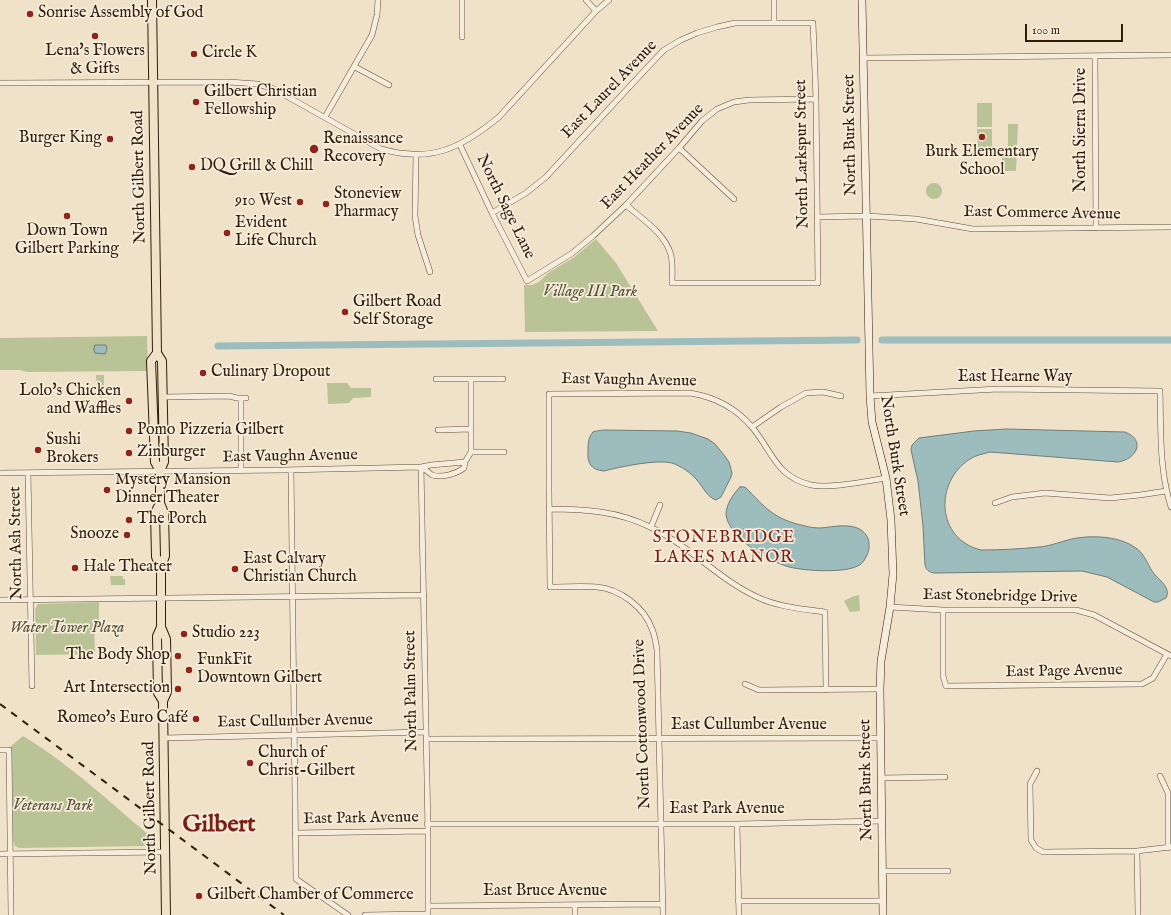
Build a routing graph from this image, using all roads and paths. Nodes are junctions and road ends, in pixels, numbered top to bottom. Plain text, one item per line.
1 (152, 0) edge
2 (378, 0) edge
3 (462, 0) edge
4 (586, 0) edge
5 (610, 0) edge
6 (774, 0) edge
7 (862, 0) edge
8 (596, 11) junction
9 (774, 22) junction
10 (813, 23) joint
11 (462, 37) dead end
12 (1171, 55) edge
13 (1095, 56) junction
14 (864, 58) junction
15 (355, 67) junction
16 (153, 82) junction
17 (0, 83) edge
18 (389, 85) dead end
19 (816, 99) junction
20 (325, 117) junction
21 (460, 145) junction
22 (679, 148) junction
23 (416, 155) junction
24 (734, 199) dead end
25 (626, 205) junction
26 (492, 213) junction
27 (867, 216) junction
28 (817, 217) junction
29 (1171, 227) edge
30 (1096, 228) junction
31 (430, 272) dead end
32 (527, 281) joint
33 (157, 353) junction
34 (436, 379) dead end
35 (471, 379) junction
36 (503, 379) dead end
37 (549, 394) joint
38 (840, 396) dead end
39 (870, 396) junction
40 (163, 397) junction
41 (752, 427) junction
42 (438, 430) dead end
43 (470, 430) junction
44 (470, 452) junction
45 (504, 452) dead end
46 (465, 462) junction
47 (421, 467) junction
48 (291, 470) junction
49 (160, 471) junction
50 (241, 471) junction
51 (0, 473) edge
52 (28, 473) junction
53 (886, 478) junction
54 (1166, 490) junction
55 (995, 503) dead end
56 (660, 505) dead end
57 (1171, 507) edge
58 (549, 509) junction
59 (651, 527) junction
60 (424, 595) junction
61 (292, 596) junction
62 (162, 598) junction
63 (0, 600) edge
64 (31, 600) junction
65 (890, 607) junction
66 (943, 610) junction
67 (1169, 655) edge
68 (745, 684) dead end
69 (32, 686) dead end
70 (880, 689) junction
71 (826, 690) junction
72 (426, 732) junction
73 (294, 735) junction
74 (164, 738) junction
75 (881, 738) junction
76 (426, 739) junction
77 (659, 739) junction
78 (0, 750) edge
79 (1037, 771) dead end
80 (1160, 776) dead end
81 (945, 777) dead end
82 (881, 778) junction
83 (882, 821) junction
84 (427, 824) junction
85 (660, 824) junction
86 (737, 824) junction
87 (428, 831) junction
88 (295, 833) junction
89 (1170, 848) edge
90 (1137, 851) junction
91 (165, 852) junction
92 (0, 854) edge
93 (10, 854) junction
94 (883, 871) junction
95 (948, 871) dead end
96 (738, 901) junction
97 (883, 901) junction
98 (662, 904) junction
99 (575, 905) junction
100 (428, 906) junction
101 (428, 914) edge
102 (11, 915) edge
103 (166, 915) edge
104 (348, 915) edge
105 (365, 915) edge
106 (575, 915) edge
107 (663, 915) edge
108 (739, 915) edge
109 (883, 915) edge
110 (1138, 915) edge

1 - 16 main road, North Gilbert Road
2 - 15 street
3 - 11 street
4 - 8 street
5 - 8 street
6 - 9 street
7 - 14 street, North Burk Street
8 - 21 street
9 - 10 street, East Laurel Avenue
9 - 26 street, East Laurel Avenue
10 - 19 street, North Larkspur Street
12 - 13 street
13 - 14 street
13 - 30 street, North Sierra Drive
14 - 27 street, North Burk Street
15 - 18 street
15 - 20 street
16 - 17 street
16 - 20 street
16 - 33 main road, North Gilbert Road
19 - 22 street, East Heather Avenue
19 - 28 street, North Larkspur Street
20 - 23 street
21 - 23 street
21 - 26 street, North Sage Lane
22 - 24 street
22 - 25 street, East Heather Avenue
23 - 31 street
25 - 28 street, North Larkspur Street
25 - 32 street, East Heather Avenue
26 - 32 street, North Sage Lane
27 - 28 street, East Commerce Avenue
27 - 30 street, East Commerce Avenue
27 - 39 street, North Burk Street
29 - 30 street, East Commerce Avenue
33 - 40 main road, North Gilbert Road
33 - 49 main road, North Gilbert Road
34 - 35 street
35 - 36 street
35 - 43 street
37 - 41 street, East Vaughn Avenue
37 - 58 street, North Cottonwood Drive
38 - 41 street
39 - 53 street, North Burk Street
39 - 54 street, East Hearne Way
40 - 49 main road, North Gilbert Road
40 - 50 street
41 - 53 street, East Vaughn Avenue
42 - 43 street
43 - 44 street
44 - 45 street
44 - 46 street
46 - 47 street, East Vaughn Avenue
46 - 47 street
47 - 48 street, East Vaughn Avenue
47 - 60 street, North Palm Street
48 - 50 street, East Vaughn Avenue
48 - 61 street
49 - 50 street, East Vaughn Avenue
49 - 52 street, East Vaughn Avenue
49 - 62 main road, North Gilbert Road
51 - 52 street, East Vaughn Avenue
52 - 64 street, North Ash Street
53 - 65 street, North Burk Street
54 - 55 street
54 - 57 street
56 - 59 street
58 - 59 street
58 - 77 street, North Cottonwood Drive
59 - 71 street
60 - 61 street
60 - 72 street, North Palm Street
61 - 62 street
61 - 73 street
62 - 64 street
62 - 74 main road, North Gilbert Road
63 - 64 street
64 - 69 street, North Ash Street
65 - 66 street, East Stonebridge Drive
65 - 70 street, North Burk Street
66 - 67 street, East Stonebridge Drive
66 - 67 street, East Page Avenue
68 - 71 street
70 - 71 street
70 - 75 street, North Burk Street
72 - 73 street, East Cullumber Avenue
72 - 76 street, North Palm Street
73 - 74 street, East Cullumber Avenue
73 - 88 street
74 - 91 main road, North Gilbert Road
75 - 77 street, East Cullumber Avenue
75 - 82 street, North Burk Street
76 - 77 street, East Cullumber Avenue
76 - 84 street, North Palm Street
77 - 85 street, North Cottonwood Drive
78 - 93 street
79 - 90 street
80 - 89 street
81 - 82 street
82 - 83 street, North Burk Street
83 - 86 street, East Park Avenue
83 - 94 street, North Burk Street
84 - 85 street, East Park Avenue
84 - 87 street, North Palm Street
85 - 86 street, East Park Avenue
85 - 98 street, North Cottonwood Drive
86 - 96 street
87 - 88 street, East Park Avenue
87 - 100 street, North Palm Street
88 - 104 street
89 - 90 street
90 - 110 street
91 - 93 street
91 - 103 main road, North Gilbert Road
92 - 93 street
93 - 102 street
94 - 95 street
94 - 97 street, North Burk Street
96 - 97 street
96 - 108 street
97 - 109 street, North Burk Street
98 - 99 street, East Bruce Avenue
98 - 107 street, North Cottonwood Drive
99 - 100 street, East Bruce Avenue
99 - 106 street
100 - 101 street, North Palm Street
101 - 105 street

